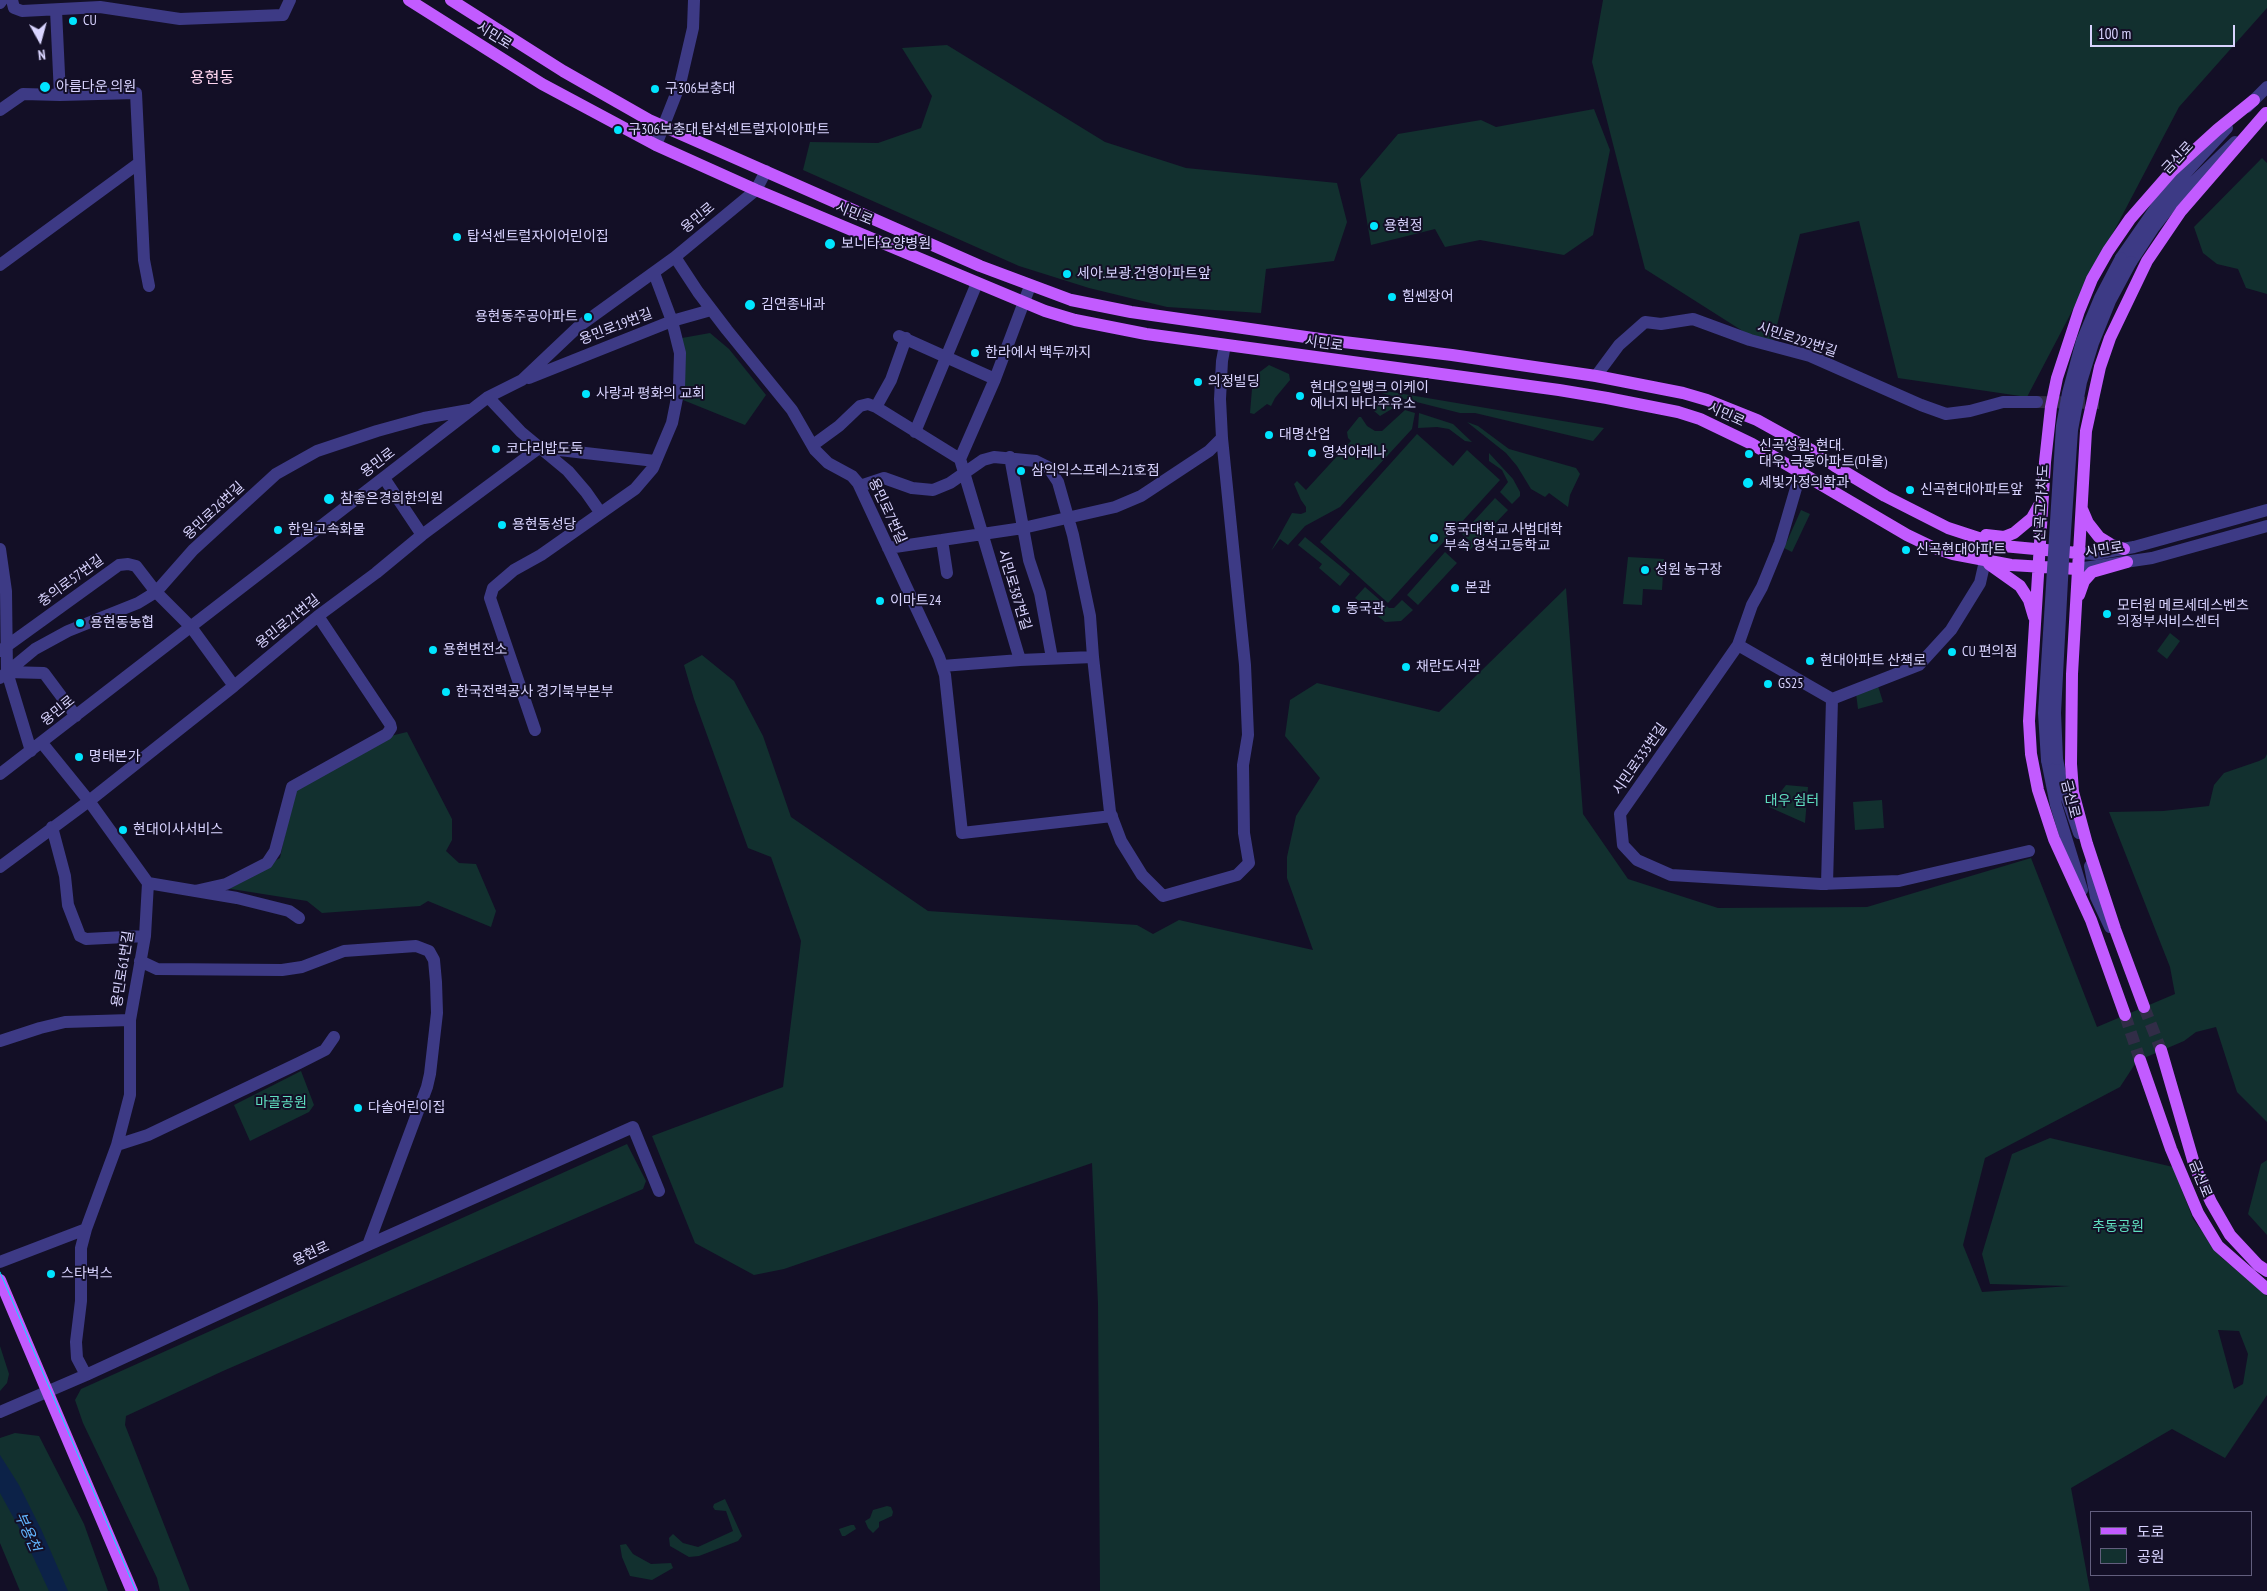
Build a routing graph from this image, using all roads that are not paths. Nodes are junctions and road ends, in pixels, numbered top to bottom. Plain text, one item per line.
1 (12, 0) edge
2 (290, 0) edge
3 (410, 0) edge
4 (451, 0) edge
5 (694, 0) edge
6 (56, 10) junction
7 (2267, 87) edge
8 (60, 95) junction
9 (2254, 100) junction
10 (2, 106) edge
11 (2266, 112) edge
12 (663, 126) junction
13 (656, 145) junction
14 (139, 163) junction
15 (766, 171) junction
16 (756, 190) junction
17 (675, 257) junction
18 (2126, 260) junction
19 (0, 264) edge
20 (654, 272) junction
21 (977, 283) junction
22 (149, 286) dead end
23 (1030, 286) junction
24 (1024, 303) junction
25 (711, 310) junction
26 (672, 321) junction
27 (1225, 345) junction
28 (946, 356) junction
29 (1596, 376) junction
30 (995, 379) junction
31 (522, 380) junction
32 (488, 397) junction
33 (2037, 402) tunnel mouth
34 (876, 406) junction
35 (471, 410) junction
36 (915, 432) junction
37 (1222, 438) junction
38 (813, 445) junction
39 (539, 448) junction
40 (1813, 451) junction
41 (1010, 457) junction
42 (960, 459) junction
43 (655, 462) junction
44 (1801, 471) junction
45 (964, 474) junction
46 (384, 478) junction
47 (860, 486) junction
48 (2043, 490) junction
49 (2080, 496) junction
50 (2267, 510) edge
51 (600, 512) junction
52 (1068, 518) junction
53 (2267, 526) edge
54 (1023, 528) junction
55 (1959, 532) junction
56 (982, 534) junction
57 (422, 535) junction
58 (942, 540) junction
59 (888, 548) junction
60 (0, 549) edge
61 (2040, 551) junction
62 (2078, 554) junction
63 (2125, 555) junction
64 (1985, 561) junction
65 (2039, 567) junction
66 (2077, 569) junction
67 (947, 573) dead end
68 (156, 592) junction
69 (318, 616) junction
70 (2036, 624) junction
71 (191, 627) junction
72 (2074, 634) junction
73 (1738, 645) junction
74 (3, 649) edge
75 (1093, 657) junction
76 (1052, 658) junction
77 (1020, 660) junction
78 (942, 666) junction
79 (3, 675) edge
80 (234, 686) junction
81 (1832, 699) junction
82 (76, 716) junction
83 (535, 730) dead end
84 (42, 743) junction
85 (31, 751) junction
86 (2052, 760) junction
87 (0, 774) edge
88 (89, 801) junction
89 (1112, 816) junction
90 (52, 827) junction
91 (2029, 851) dead end
92 (0, 867) edge
93 (148, 882) junction
94 (1827, 884) junction
95 (195, 891) junction
96 (299, 918) dead end
97 (2091, 920) junction
98 (145, 936) junction
99 (140, 960) junction
100 (2128, 964) junction
101 (2144, 1007) tunnel mouth
102 (2124, 1015) tunnel mouth
103 (130, 1020) junction
104 (334, 1037) dead end
105 (0, 1041) edge
106 (2161, 1050) tunnel mouth
107 (2140, 1060) tunnel mouth
108 (117, 1145) junction
109 (659, 1191) dead end
110 (86, 1229) junction
111 (368, 1245) junction
112 (0, 1262) edge
113 (2267, 1271) edge
114 (0, 1280) edge
115 (2267, 1288) edge
116 (86, 1375) junction
117 (47, 1390) junction
118 (1, 1411) edge
119 (132, 1591) edge

1 - 6 street
2 - 6 street
3 - 13 main road, 시민로
4 - 12 main road, 시민로
5 - 12 street
6 - 8 street
7 - 9 street, 금신로
8 - 10 street
8 - 14 street
9 - 18 street, 금신로
9 - 48 main road
11 - 18 street, 금신로
11 - 49 main road
12 - 13 street
12 - 15 main road, 시민로
13 - 16 main road, 시민로
14 - 19 street
14 - 22 street
15 - 16 street, 용민로
15 - 23 main road, 시민로
16 - 17 street, 용민로
16 - 21 main road, 시민로
17 - 20 street, 용민로
17 - 25 street, 용민로7번길
18 - 86 street, 신곡고가차도, bridge
20 - 26 street
20 - 31 street, 용민로
21 - 24 main road, 시민로
21 - 28 street
23 - 24 street
23 - 29 main road, 시민로
24 - 27 main road, 시민로
24 - 30 street
25 - 26 street
25 - 38 street, 용민로7번길
26 - 31 street, 용민로19번길
26 - 43 street, 용민로19번길
27 - 37 street
27 - 44 main road, 시민로
28 - 30 street
28 - 34 street
28 - 36 street
29 - 33 street, 시민로292번길
29 - 40 main road, 시민로
30 - 42 street
31 - 32 street, 용민로
32 - 35 street, 용민로
32 - 39 street
34 - 36 street
34 - 38 street
35 - 46 street, 용민로
35 - 68 street, 용민로26번길
36 - 42 street
37 - 52 street
37 - 89 street
38 - 47 street, 용민로7번길
39 - 43 street
39 - 51 street
39 - 57 street, 용민로21번길
40 - 44 street, 시민로333번길
40 - 55 main road, 시민로
41 - 45 street
41 - 52 street
41 - 54 street
42 - 45 street, 시민로387번길
43 - 51 street, 용민로19번길
44 - 64 main road, 시민로
44 - 73 street, 시민로333번길
45 - 47 street
45 - 56 street, 시민로387번길
46 - 57 street
46 - 71 street, 용민로
47 - 59 street, 용민로7번길
48 - 55 main road
48 - 61 main road
49 - 62 main road
49 - 63 main road
50 - 63 street, 시민로
51 - 83 street, 용민로19번길
52 - 54 street
52 - 75 street
53 - 63 street, 시민로
54 - 56 street
54 - 76 street
55 - 61 main road, 시민로
56 - 58 street
56 - 77 street, 시민로387번길
57 - 69 street, 용민로21번길
58 - 59 street
58 - 67 street
59 - 78 street, 용민로7번길
60 - 74 street
61 - 62 main road, 시민로
61 - 65 main road
62 - 63 street, 시민로
62 - 66 main road
63 - 66 street, 시민로
63 - 72 main road
64 - 65 main road, 시민로
64 - 70 main road
64 - 81 street
65 - 66 main road, 시민로
65 - 70 main road
66 - 72 main road
68 - 71 street, 충의로57번길
68 - 74 street, 충의로57번길
68 - 79 street, 용민로26번길
69 - 80 street, 용민로21번길
69 - 95 street
70 - 97 main road
71 - 80 street, 충의로57번길
71 - 82 street, 용민로
72 - 100 main road
73 - 81 street
73 - 94 street, 시민로333번길
74 - 79 street
75 - 76 street
75 - 89 street
76 - 77 street
77 - 78 street
78 - 89 street, 용민로7번길
79 - 82 street
79 - 85 street
80 - 88 street, 용민로21번길
81 - 94 street
82 - 84 street, 용민로
84 - 85 street, 용민로
84 - 88 street
85 - 87 street, 용민로
86 - 97 street, 금신로
86 - 100 street, 금신로
88 - 90 street, 용민로21번길
88 - 93 street
90 - 92 street, 용민로21번길
90 - 98 street
91 - 94 street, 시민로333번길
93 - 95 street
93 - 98 street, 용민로61번길
95 - 96 street
97 - 102 main road, 금신로
98 - 99 street, 용민로61번길
99 - 103 street, 용민로61번길
99 - 111 street
100 - 101 main road, 금신로
103 - 105 street
103 - 108 street, 용민로61번길
104 - 108 street
106 - 113 main road, 금신로
107 - 115 main road, 금신로
108 - 110 street, 용민로61번길
109 - 111 street, 용현로
110 - 112 street
110 - 116 street, 용민로61번길
111 - 116 street, 용현로
114 - 117 main road
116 - 117 street, 용현로
117 - 118 street, 용현로
117 - 119 main road

